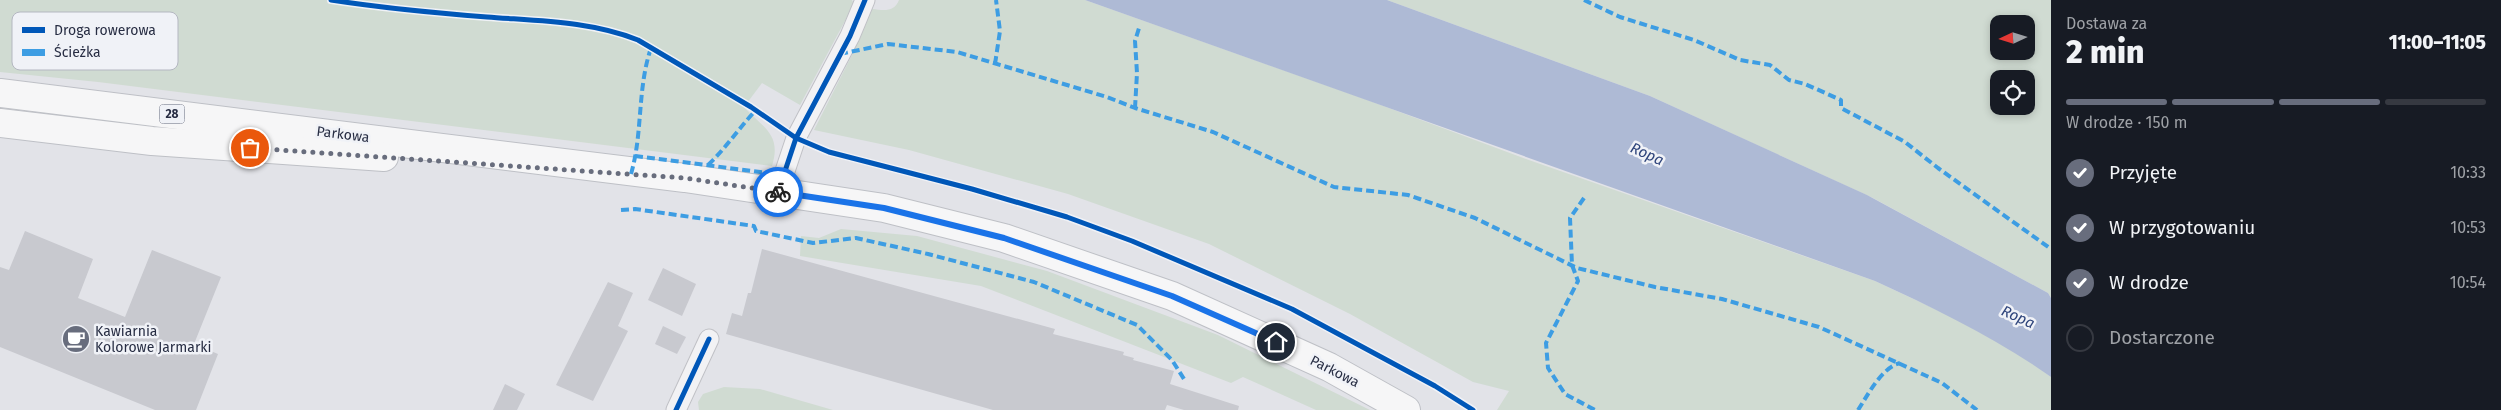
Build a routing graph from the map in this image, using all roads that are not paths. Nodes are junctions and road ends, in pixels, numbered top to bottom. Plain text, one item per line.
1 (864, 0) edge
2 (0, 93) edge
3 (0, 123) edge
4 (685, 178) junction
5 (778, 192) junction
6 (709, 339) dead end
7 (676, 410) edge
8 (1406, 410) edge

1 - 5 street
2 - 4 main road, Parkowa / 28
3 - 4 main road, Parkowa / 28
4 - 5 main road, Parkowa / 28
5 - 8 main road, Parkowa / 28
6 - 7 street

